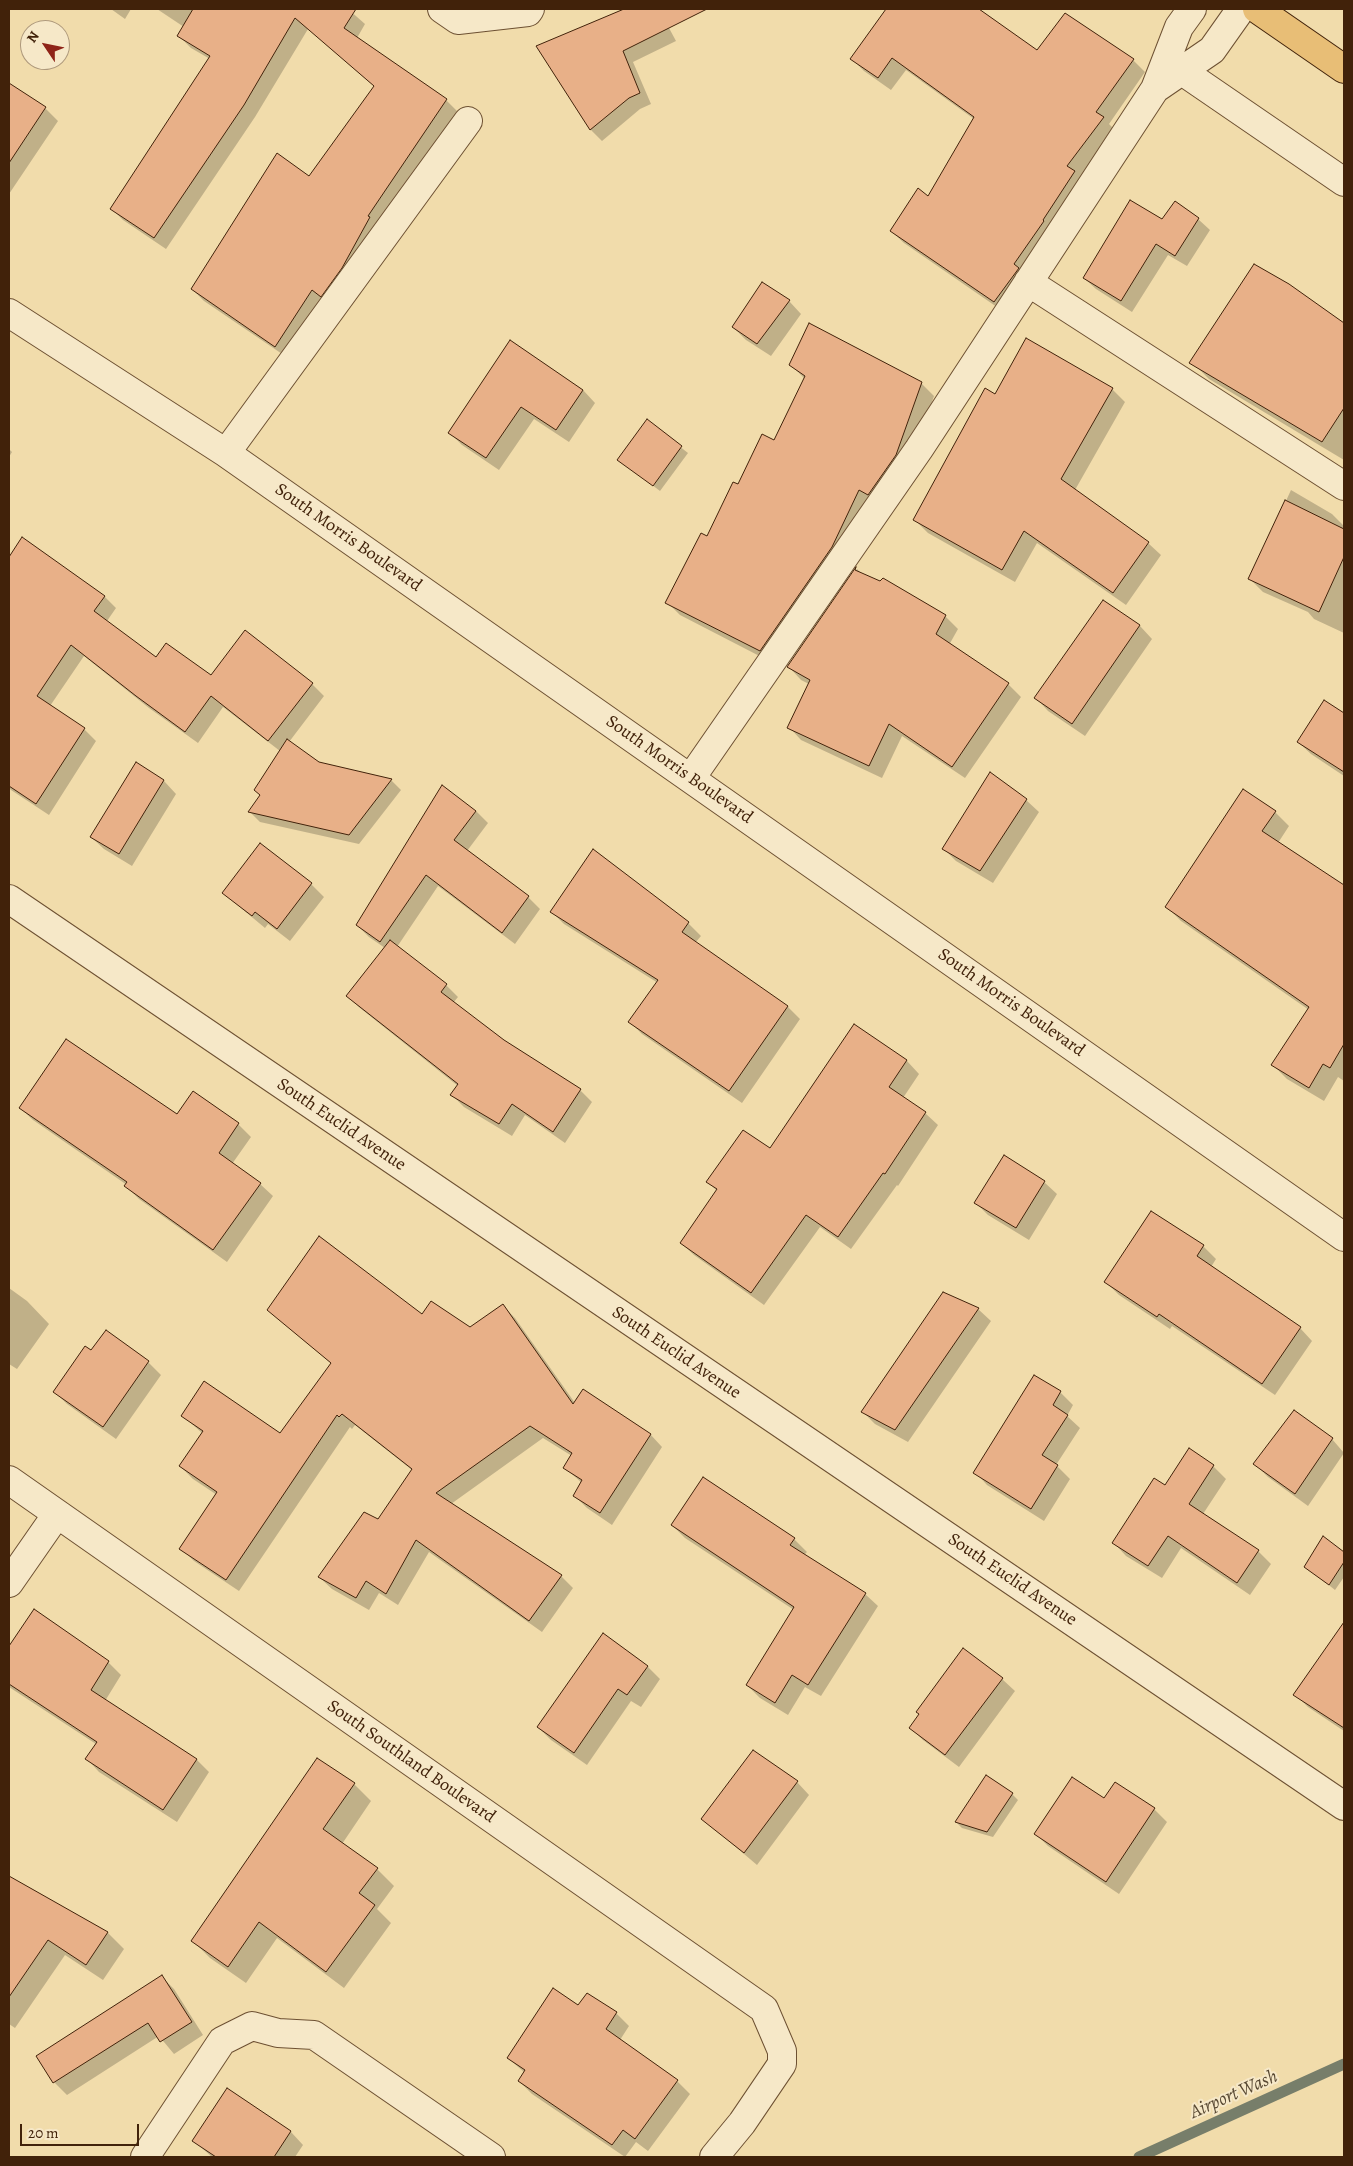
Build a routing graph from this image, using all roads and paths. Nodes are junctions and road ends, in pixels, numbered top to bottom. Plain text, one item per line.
1 (442, 9) edge
2 (530, 9) edge
3 (1192, 9) edge
4 (1241, 9) edge
5 (1257, 9) edge
6 (1344, 69) edge
7 (1182, 70) junction
8 (1155, 89) junction
9 (468, 121) dead end
10 (1344, 182) edge
11 (1028, 282) junction
12 (9, 313) edge
13 (226, 453) junction
14 (1344, 486) edge
15 (690, 778) junction
16 (9, 899) edge
17 (1344, 1237) edge
18 (9, 1480) edge
19 (57, 1514) junction
20 (9, 1583) edge
21 (1344, 1806) edge
22 (145, 2157) edge
23 (491, 2157) edge
24 (714, 2157) edge

1 - 2 street
3 - 8 street
4 - 7 street
5 - 6 main road
7 - 8 street
7 - 10 street
8 - 11 street
9 - 13 street
11 - 14 street
11 - 15 street
12 - 13 street, South Morris Boulevard
13 - 15 street, South Morris Boulevard
15 - 17 street, South Morris Boulevard
16 - 21 street, South Euclid Avenue
18 - 19 street, South Southland Boulevard
19 - 20 street
19 - 24 street, South Southland Boulevard
22 - 23 street

